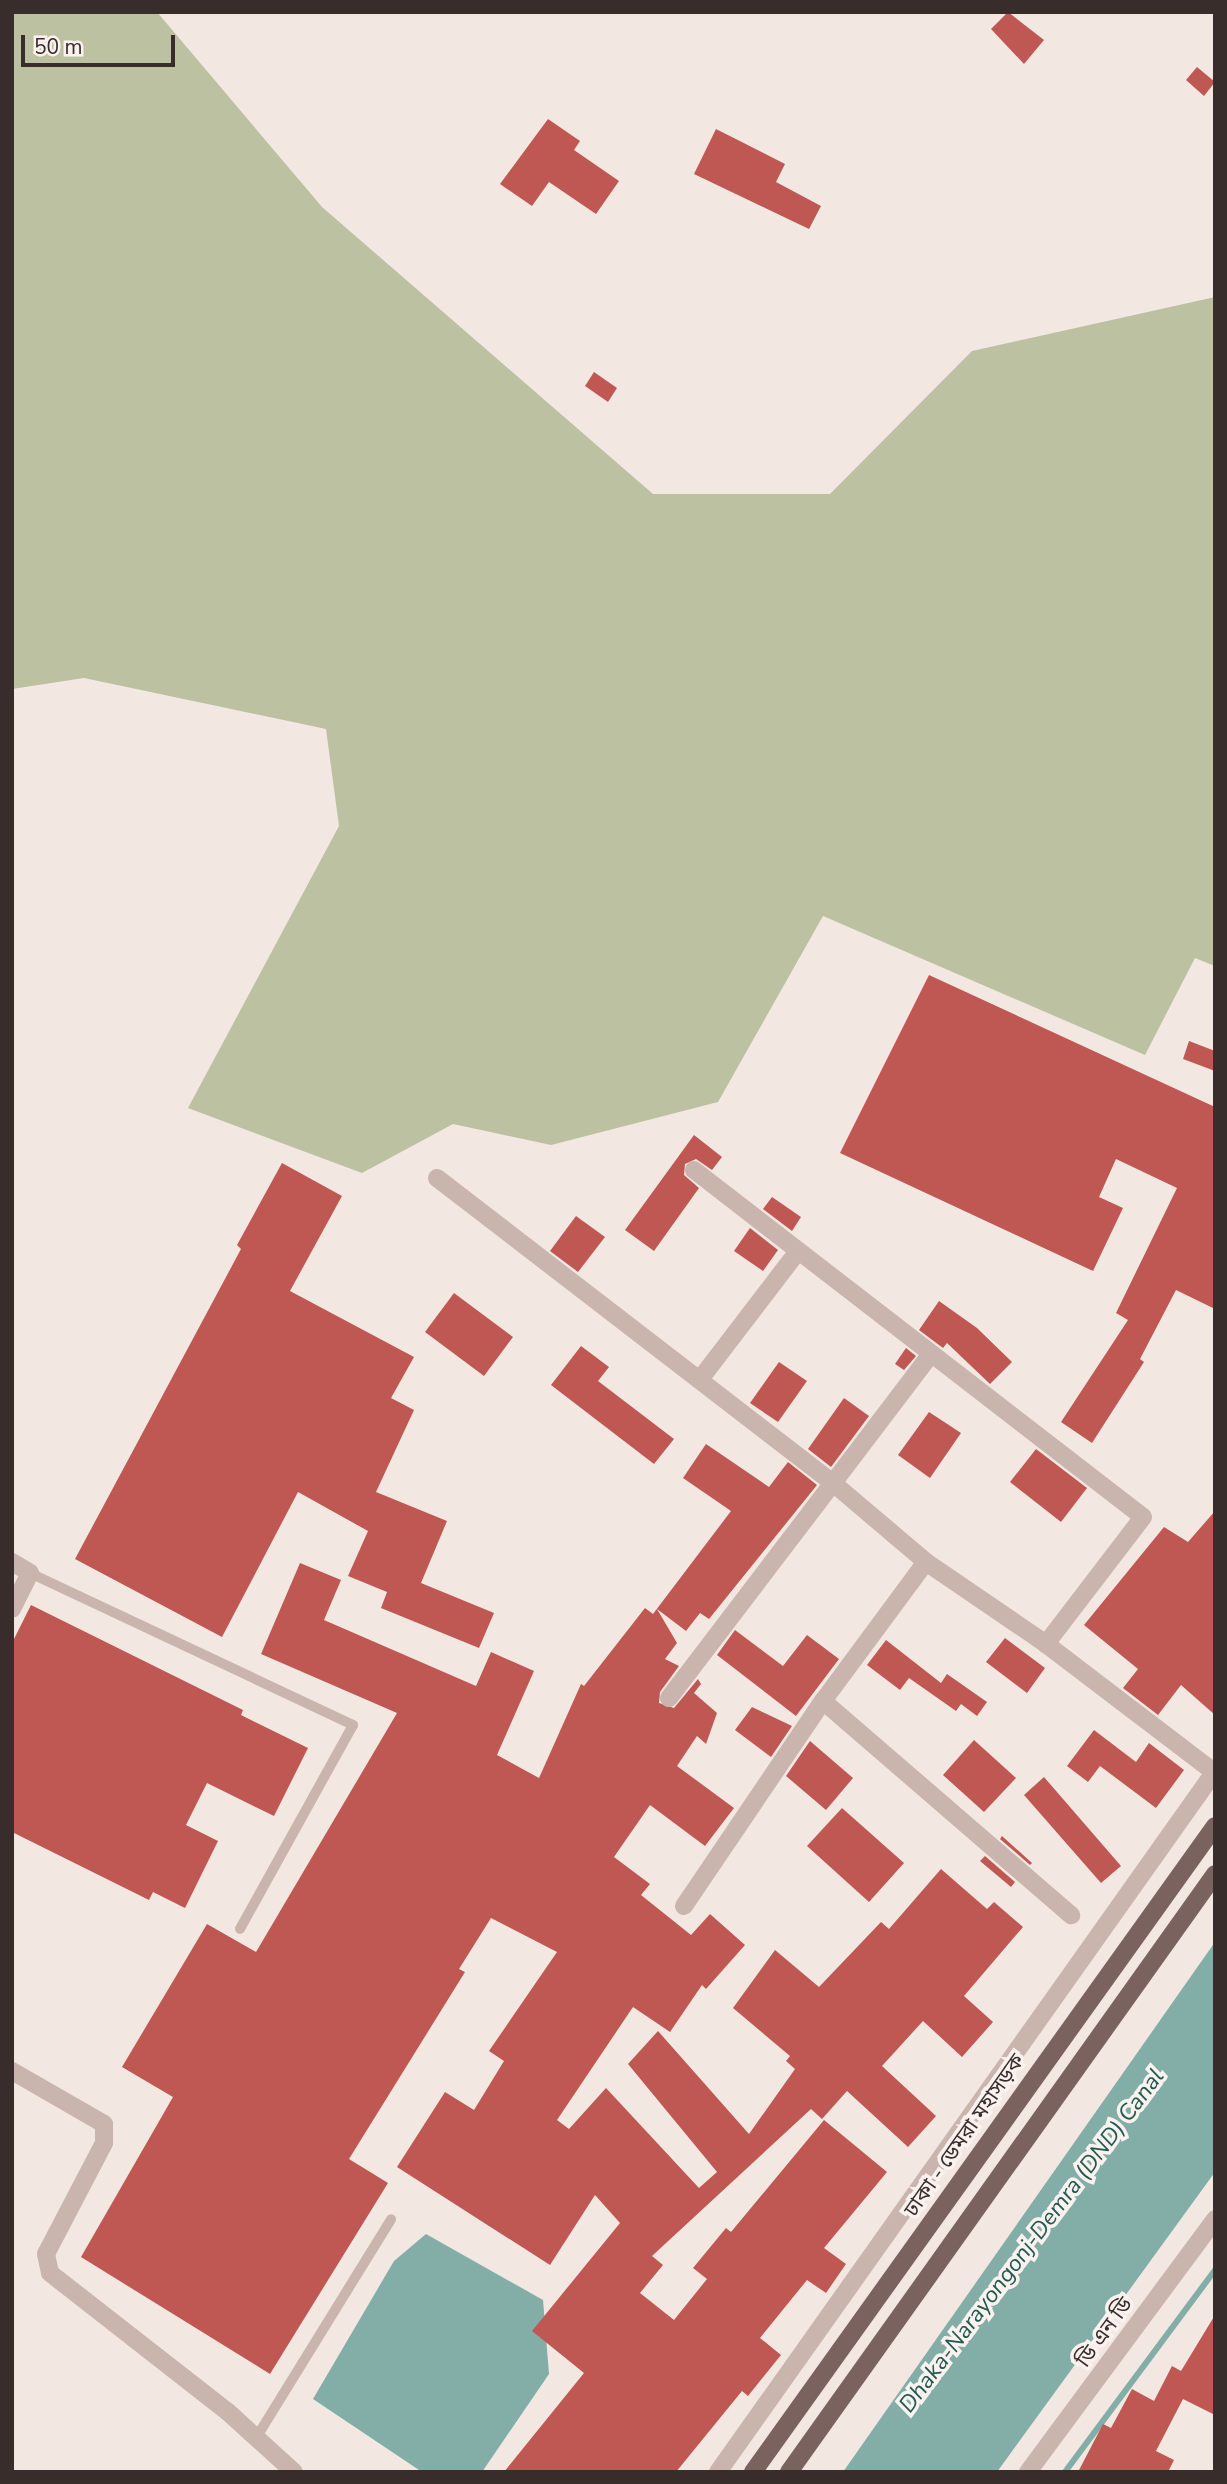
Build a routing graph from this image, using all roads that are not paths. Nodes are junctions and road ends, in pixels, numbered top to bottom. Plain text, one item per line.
1 (694, 1170) dead end
2 (437, 1178) dead end
3 (798, 1251) junction
4 (931, 1354) junction
5 (701, 1378) junction
6 (833, 1483) junction
7 (12, 1562) edge
8 (926, 1562) junction
9 (30, 1573) junction
10 (12, 1609) edge
11 (1046, 1644) junction
12 (669, 1699) dead end
13 (823, 1700) junction
14 (1214, 1771) edge
15 (1215, 1826) edge
16 (1215, 1874) edge
17 (684, 1906) dead end
18 (1071, 1914) dead end
19 (240, 1929) dead end
20 (12, 2071) edge
21 (391, 2219) dead end
22 (1215, 2219) edge
23 (256, 2438) junction
24 (294, 2472) edge
25 (718, 2472) edge
26 (753, 2472) edge
27 (789, 2472) edge
28 (1028, 2472) edge

1 - 3 street
2 - 5 street
3 - 4 street
3 - 5 street
4 - 6 street
4 - 11 street
5 - 6 street
6 - 8 street
6 - 12 street
7 - 9 street
8 - 11 street
8 - 13 street
9 - 10 street
9 - 19 lane
11 - 14 street
13 - 17 street
13 - 18 street
14 - 25 street
15 - 26 main road, ঢাকা - ডেমরা মহাসড়ক
16 - 27 main road
20 - 23 street
21 - 23 lane
22 - 28 street, ডি এন ডি
23 - 24 street

